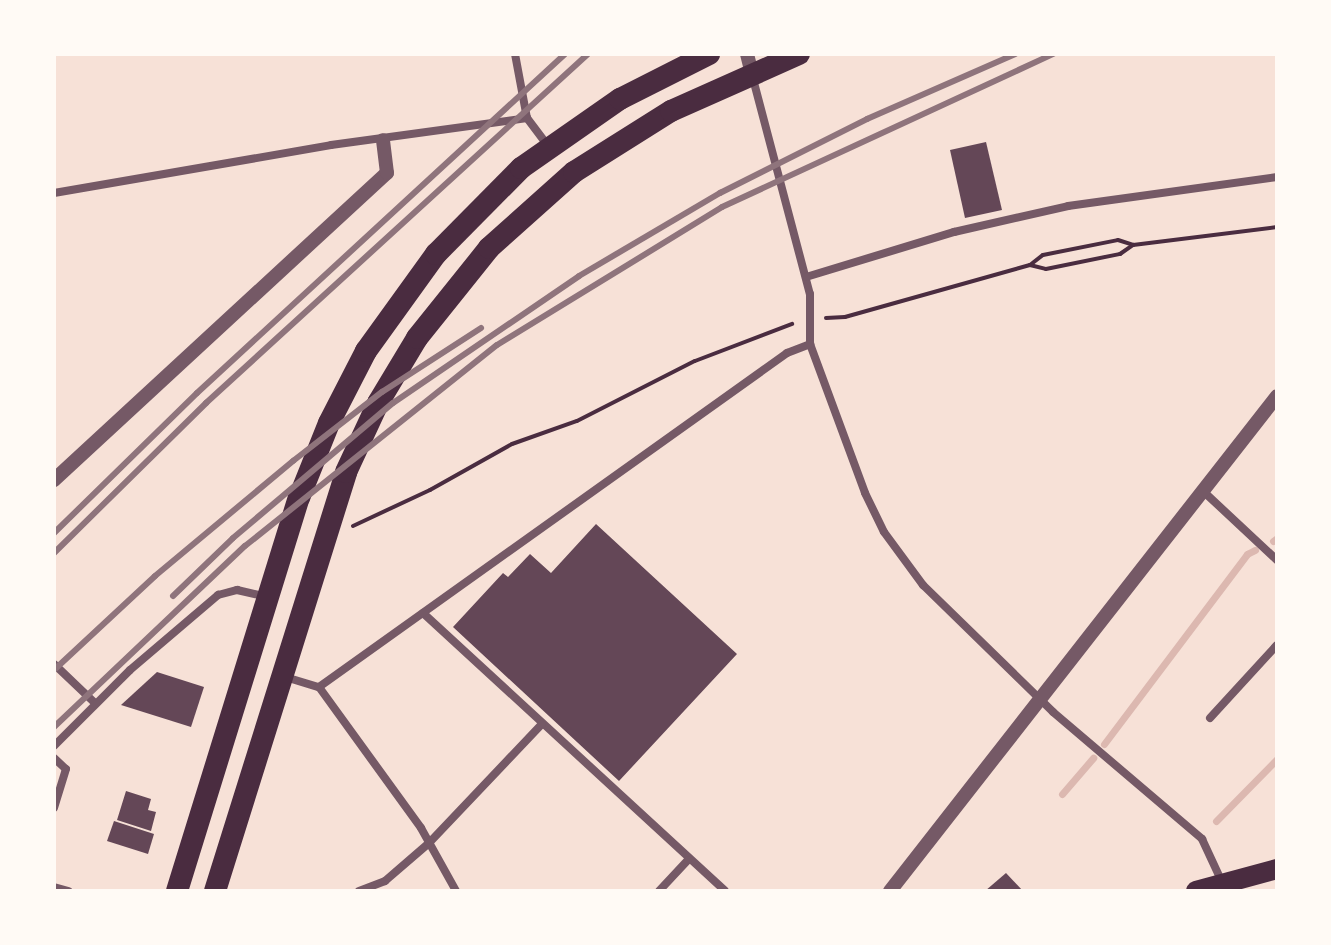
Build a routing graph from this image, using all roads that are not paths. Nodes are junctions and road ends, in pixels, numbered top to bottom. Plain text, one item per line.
1 (515, 54) edge
2 (709, 54) edge
3 (799, 54) edge
4 (750, 64) edge
5 (527, 118) junction
6 (383, 140) junction
7 (549, 147) junction
8 (1277, 177) edge
9 (54, 193) edge
10 (806, 277) junction
11 (810, 344) junction
12 (1277, 396) edge
13 (54, 480) edge
14 (1204, 492) junction
15 (1277, 560) edge
16 (269, 597) junction
17 (423, 613) junction
18 (1277, 645) edge
19 (54, 664) edge
20 (282, 676) junction
21 (319, 687) junction
22 (1041, 699) junction
23 (95, 703) junction
24 (1210, 718) dead end
25 (541, 725) junction
26 (54, 746) edge
27 (54, 758) edge
28 (54, 808) edge
29 (429, 843) junction
30 (688, 860) junction
31 (1277, 869) edge
32 (1223, 884) junction
33 (54, 887) edge
34 (68, 891) edge
35 (177, 891) edge
36 (215, 891) edge
37 (359, 891) edge
38 (456, 891) edge
39 (659, 891) edge
40 (725, 891) edge
41 (890, 891) edge
42 (1196, 891) edge

1 - 5 street
2 - 7 highway
3 - 4 highway
4 - 10 street
4 - 20 highway
5 - 6 street
5 - 7 street
6 - 9 street
6 - 13 street
7 - 16 highway
8 - 10 street
10 - 11 street
11 - 17 street
11 - 22 street
12 - 14 street
14 - 15 street
14 - 22 street
16 - 23 street
16 - 35 highway
17 - 21 street
17 - 25 street
18 - 24 street
19 - 23 street
20 - 21 street
20 - 36 highway
21 - 29 street
22 - 32 street
22 - 41 street
23 - 26 street
25 - 29 street
25 - 30 street
27 - 28 street
29 - 37 street
29 - 38 street
30 - 39 street
30 - 40 street
31 - 32 main road
32 - 42 main road
33 - 34 street

